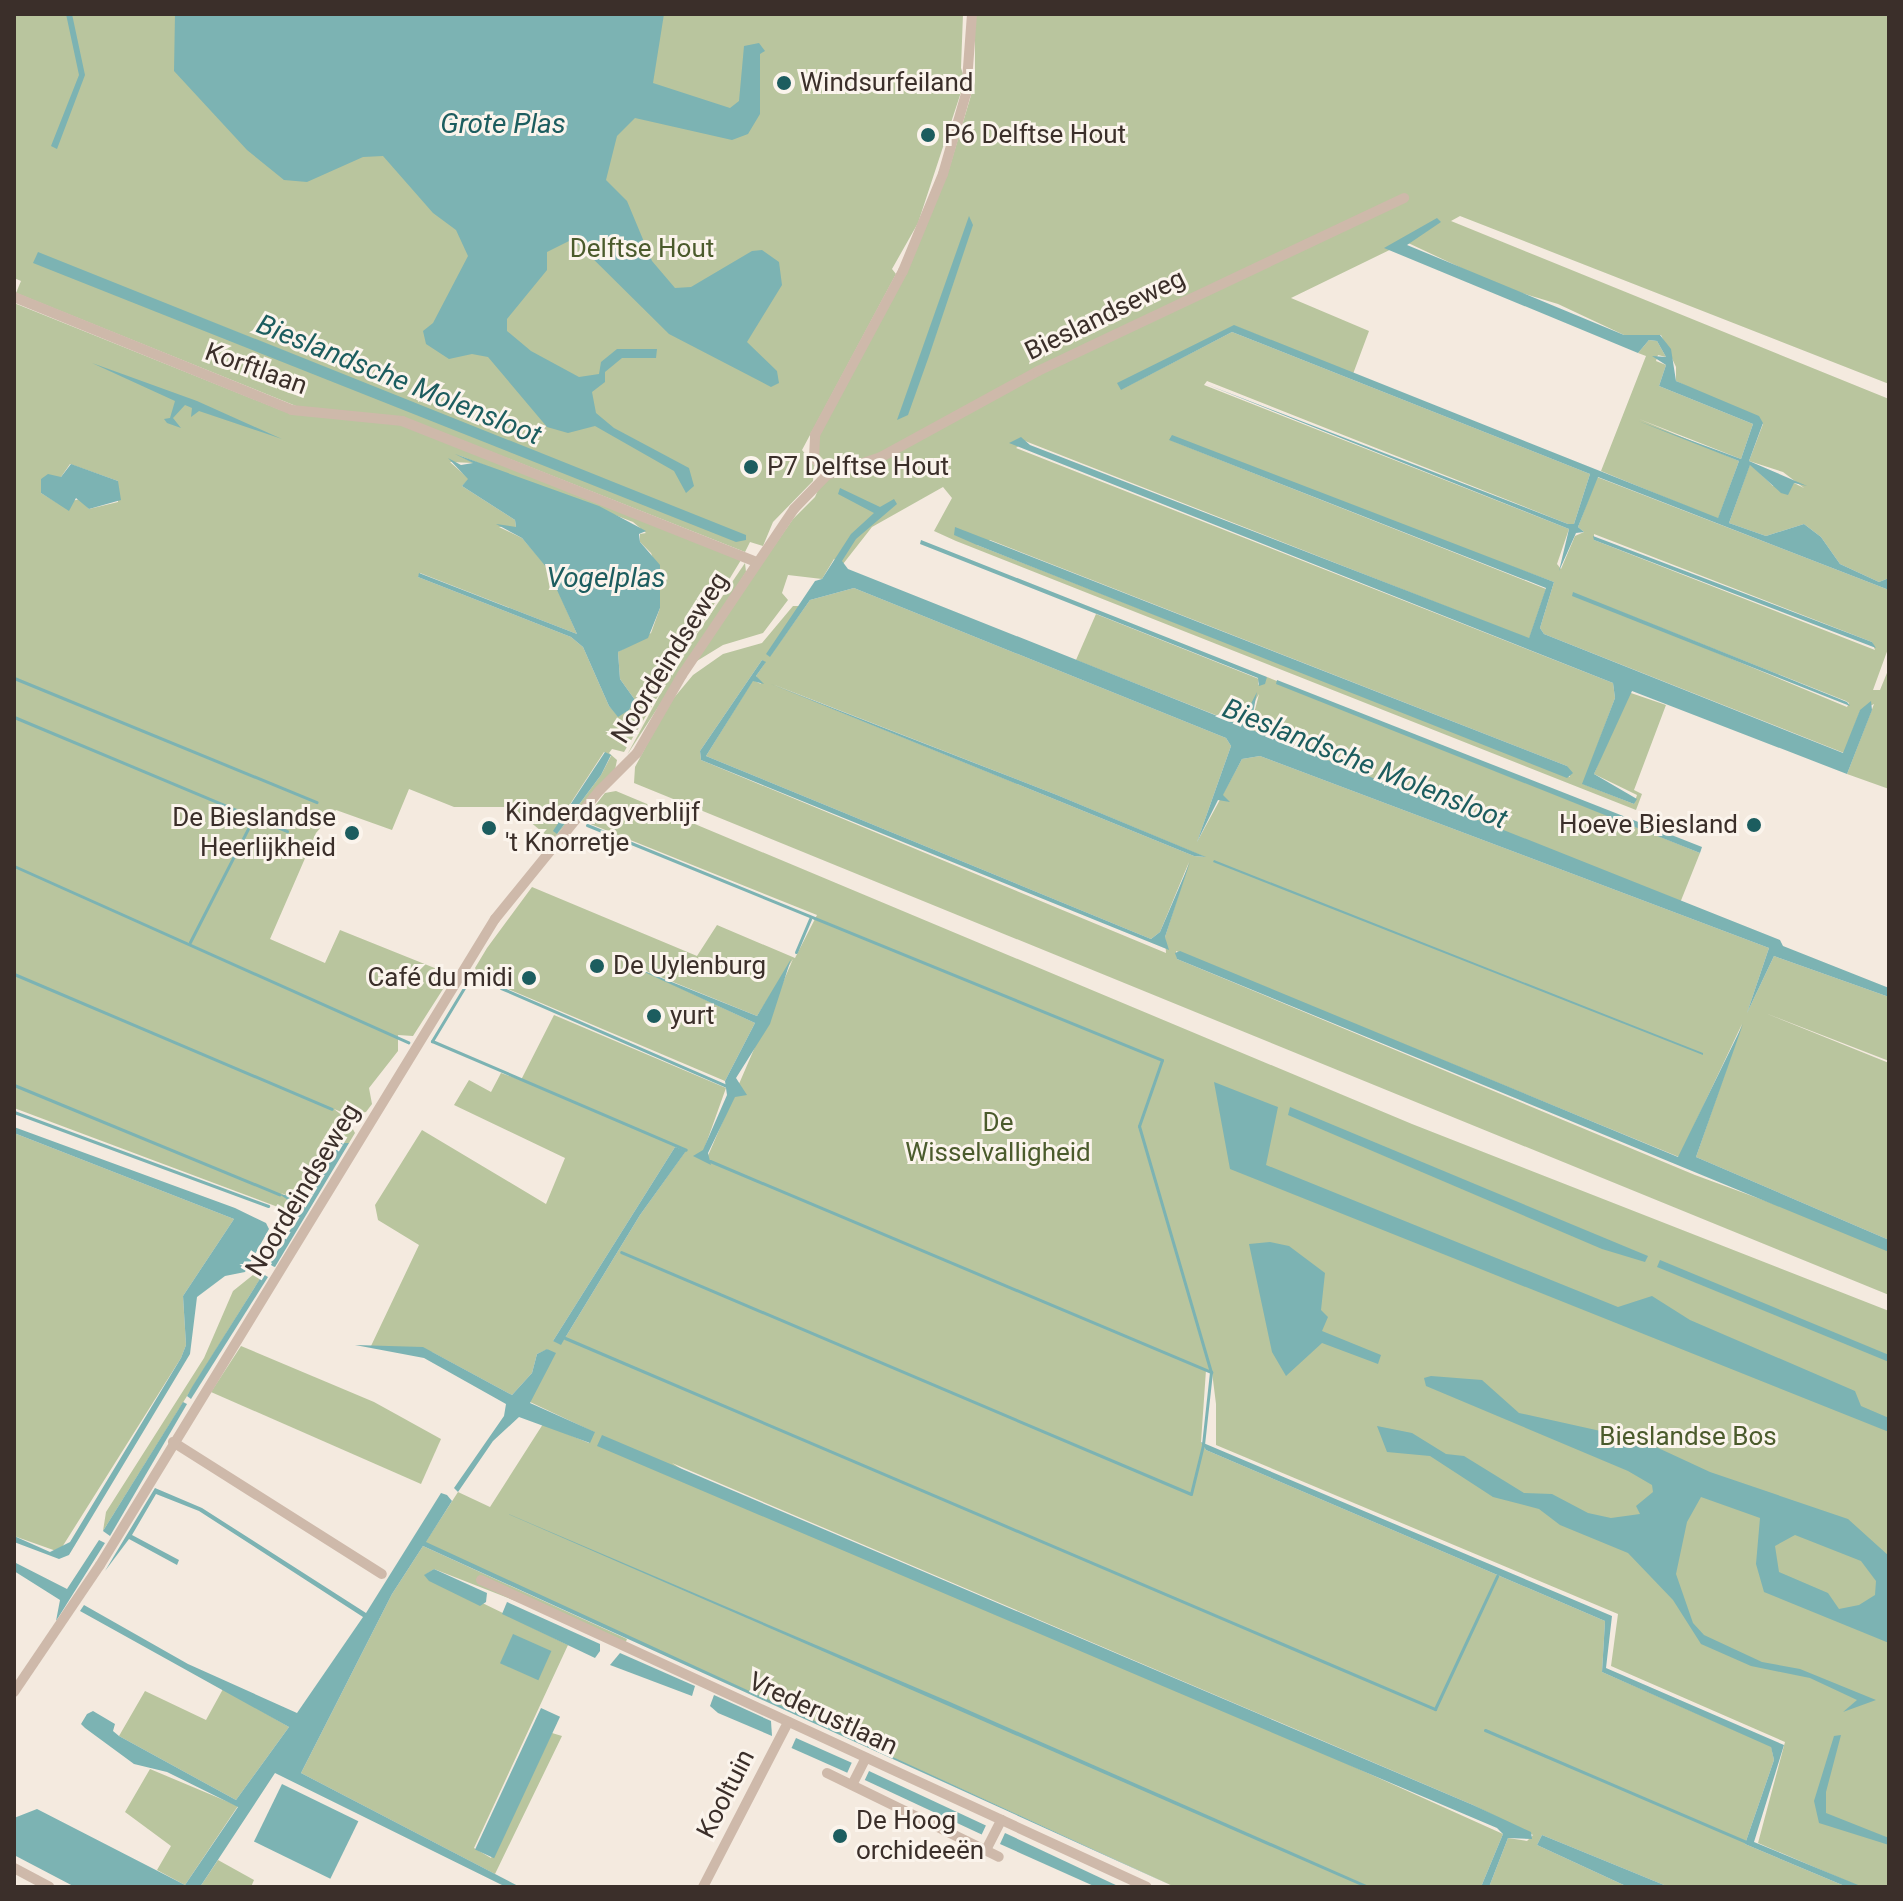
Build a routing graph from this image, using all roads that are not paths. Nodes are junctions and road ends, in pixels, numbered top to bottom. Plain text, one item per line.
1 (972, 14) edge
2 (1404, 198) dead end
3 (14, 297) edge
4 (827, 475) junction
5 (757, 562) junction
6 (173, 1442) junction
7 (382, 1574) dead end
8 (481, 1580) dead end
9 (14, 1692) edge
10 (788, 1722) junction
11 (866, 1758) junction
12 (827, 1773) dead end
13 (853, 1783) junction
14 (1001, 1820) junction
15 (986, 1850) junction
16 (999, 1857) dead end
17 (14, 1868) edge
18 (49, 1887) edge
19 (703, 1887) edge
20 (1147, 1887) edge

1 - 4 street
2 - 4 street, Bieslandseweg
3 - 5 street, Korftlaan
4 - 5 street, Noordeindseweg
5 - 6 street, Noordeindseweg
6 - 7 street
6 - 9 street, Noordeindseweg
8 - 10 street, Vrederustlaan
10 - 11 street, Vrederustlaan
10 - 19 street, Kooltuin
11 - 13 street
11 - 14 street, Vrederustlaan
12 - 13 street
13 - 15 street
14 - 15 street
14 - 20 street, Vrederustlaan
15 - 16 street
17 - 18 street

